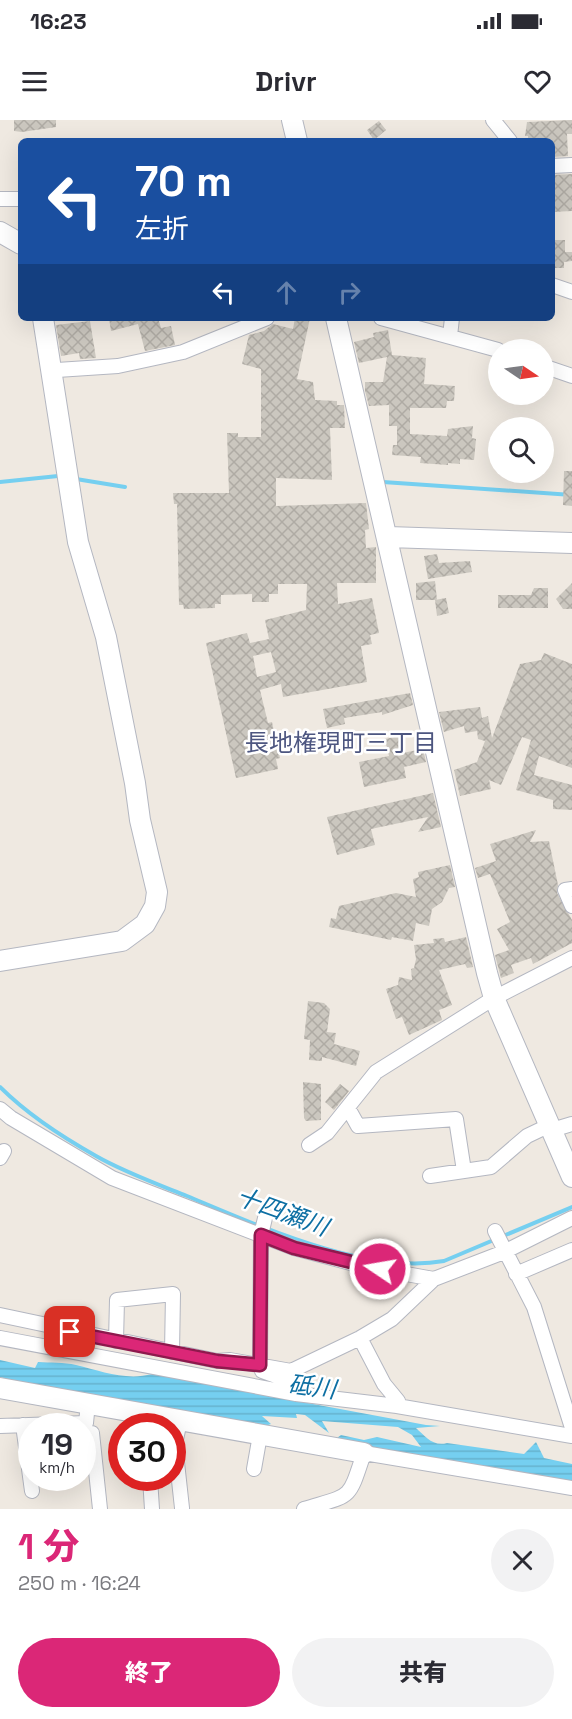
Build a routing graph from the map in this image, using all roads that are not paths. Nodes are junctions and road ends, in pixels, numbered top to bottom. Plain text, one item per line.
1 (292, 120) edge
2 (493, 120) edge
3 (296, 138) edge
4 (508, 138) edge
5 (572, 165) edge
6 (555, 166) edge
7 (0, 199) edge
8 (18, 199) edge
9 (0, 231) edge
10 (18, 242) edge
11 (555, 286) edge
12 (572, 292) edge
13 (43, 321) edge
14 (260, 321) edge
15 (337, 321) edge
16 (392, 321) edge
17 (452, 321) edge
18 (450, 336) junction
19 (488, 347) edge
20 (57, 370) dead end
21 (554, 370) edge
22 (572, 376) edge
23 (388, 537) junction
24 (572, 543) edge
25 (572, 889) edge
26 (572, 906) edge
27 (572, 958) edge
28 (0, 961) edge
29 (494, 998) junction
30 (348, 1108) junction
31 (0, 1109) edge
32 (572, 1124) edge
33 (551, 1127) junction
34 (309, 1145) dead end
35 (464, 1171) junction
36 (430, 1176) dead end
37 (572, 1177) edge
38 (572, 1218) edge
39 (263, 1227) junction
40 (496, 1232) dead end
41 (572, 1250) edge
42 (504, 1251) junction
43 (516, 1274) junction
44 (434, 1280) junction
45 (0, 1315) edge
46 (0, 1338) edge
47 (360, 1338) junction
48 (116, 1341) junction
49 (172, 1352) junction
50 (217, 1361) junction
51 (260, 1365) junction
52 (235, 1383) junction
53 (0, 1388) edge
54 (296, 1394) junction
55 (88, 1403) junction
56 (398, 1406) junction
57 (87, 1413) edge
58 (139, 1413) edge
59 (186, 1422) edge
60 (18, 1425) edge
61 (0, 1426) edge
62 (572, 1428) edge
63 (260, 1435) junction
64 (572, 1436) edge
65 (364, 1453) junction
66 (254, 1469) dead end
67 (96, 1471) edge
68 (572, 1488) edge
69 (151, 1491) edge
70 (180, 1491) edge
71 (348, 1502) edge
72 (182, 1508) edge
73 (100, 1509) edge
74 (152, 1509) edge
75 (304, 1509) edge

1 - 3 street
2 - 4 street
5 - 6 street
7 - 8 street
9 - 10 street
11 - 12 street
13 - 28 street
14 - 20 street
15 - 23 street
16 - 18 street
17 - 18 street
18 - 19 street
21 - 22 street
23 - 24 street
23 - 29 street
25 - 26 street
27 - 29 street
29 - 30 street
29 - 33 street
30 - 34 street
30 - 35 street
31 - 39 street
32 - 33 street
33 - 35 street
33 - 37 street
35 - 36 street
38 - 42 street
39 - 44 street
39 - 51 street
40 - 42 street
41 - 43 street
42 - 43 street
42 - 44 street
43 - 62 street
44 - 47 street
45 - 48 street
46 - 52 street
47 - 51 street
47 - 56 street
48 - 49 street
48 - 49 street
49 - 50 street
50 - 51 street
50 - 52 street
51 - 54 street
52 - 54 street
53 - 55 street
54 - 56 street
55 - 57 street
55 - 58 street
56 - 64 street
59 - 63 street
60 - 61 street
63 - 65 street
63 - 66 street
65 - 68 street
65 - 71 street
67 - 73 street
69 - 74 street
70 - 72 street
71 - 75 street

